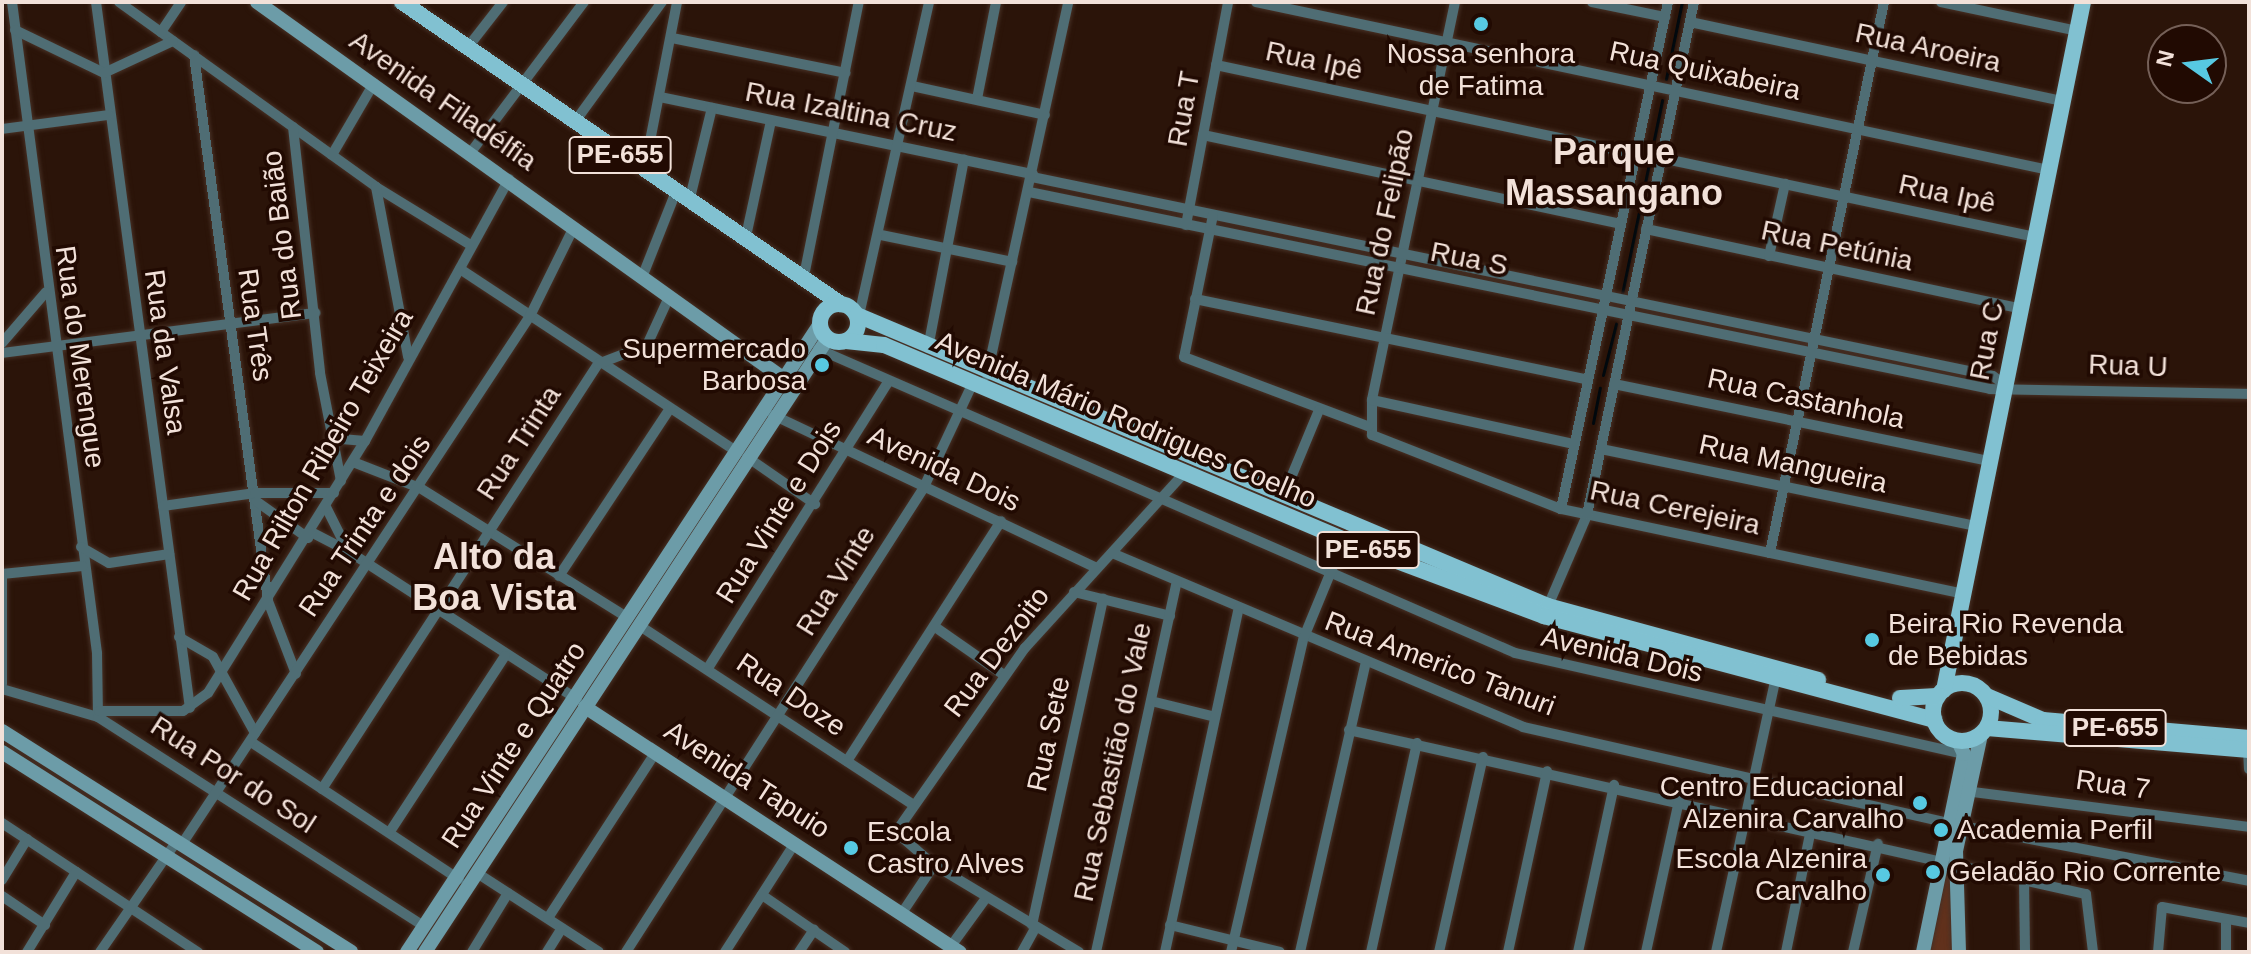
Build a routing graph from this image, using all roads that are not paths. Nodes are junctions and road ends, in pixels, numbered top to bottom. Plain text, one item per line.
1 (12, 2) edge
2 (96, 2) edge
3 (119, 2) edge
4 (181, 2) edge
5 (257, 2) edge
6 (503, 2) edge
7 (584, 2) edge
8 (662, 2) edge
9 (677, 2) edge
10 (929, 2) edge
11 (996, 2) edge
12 (1068, 2) edge
13 (1228, 2) edge
14 (1256, 2) edge
15 (1455, 2) edge
16 (1592, 2) edge
17 (1668, 2) edge
18 (1694, 2) edge
19 (1884, 2) edge
20 (1941, 2) edge
21 (2083, 2) edge
22 (855, 3) edge
23 (414, 5) edge
24 (1665, 17) junction
25 (1690, 22) junction
26 (15, 30) junction
27 (2077, 31) junction
28 (161, 32) junction
29 (672, 38) junction
30 (173, 41) junction
31 (1447, 41) junction
32 (468, 47) junction
33 (194, 55) junction
34 (1872, 61) junction
35 (1216, 65) junction
36 (104, 73) junction
37 (845, 73) junction
38 (521, 82) junction
39 (374, 83) junction
40 (1651, 83) junction
41 (912, 86) junction
42 (1676, 88) junction
43 (660, 97) junction
44 (977, 99) junction
45 (2063, 101) junction
46 (712, 108) junction
47 (1432, 111) junction
48 (108, 115) junction
49 (1045, 115) junction
50 (771, 121) junction
51 (574, 123) junction
52 (25, 125) junction
53 (293, 127) junction
54 (1859, 128) junction
55 (2, 129) edge
56 (834, 133) junction
57 (1203, 135) junction
58 (898, 147) junction
59 (471, 152) junction
60 (1636, 154) junction
61 (332, 155) junction
62 (1661, 158) junction
63 (964, 159) junction
64 (2049, 170) junction
65 (644, 172) junction
66 (1032, 176) junction
67 (509, 179) junction
68 (1417, 181) junction
69 (1785, 184) junction
70 (376, 187) junction
71 (1029, 192) junction
72 (1844, 196) junction
73 (682, 199) junction
74 (1190, 210) junction
75 (1213, 215) junction
76 (1621, 224) junction
77 (1186, 225) junction
78 (574, 227) junction
79 (1646, 229) junction
80 (1209, 230) junction
81 (881, 235) junction
82 (2035, 237) junction
83 (745, 243) junction
84 (469, 244) junction
85 (946, 249) junction
86 (1402, 253) junction
87 (1769, 256) junction
88 (1012, 262) junction
89 (1829, 268) junction
90 (460, 269) junction
91 (1399, 269) junction
92 (643, 275) junction
93 (803, 283) junction
94 (47, 290) junction
95 (1606, 295) junction
96 (669, 297) junction
97 (1195, 299) junction
98 (1632, 300) junction
99 (841, 304) junction
100 (2019, 308) junction
101 (1603, 309) junction
102 (315, 313) junction
103 (1629, 314) junction
104 (530, 316) junction
105 (858, 318) junction
106 (231, 324) junction
107 (138, 337) junction
108 (822, 337) junction
109 (1385, 338) junction
110 (1814, 340) junction
111 (846, 341) junction
112 (2, 343) edge
113 (54, 346) junction
114 (927, 350) junction
115 (2, 353) edge
116 (1811, 355) junction
117 (408, 357) junction
118 (598, 364) junction
119 (987, 376) junction
120 (1588, 380) junction
121 (787, 381) junction
122 (888, 382) junction
123 (1614, 384) junction
124 (972, 385) junction
125 (2005, 385) junction
126 (2249, 394) edge
127 (1372, 400) junction
128 (669, 410) junction
129 (1319, 410) junction
130 (958, 414) junction
131 (773, 415) junction
132 (1796, 422) junction
133 (1368, 426) junction
134 (330, 438) junction
135 (365, 441) junction
136 (1574, 444) junction
137 (1601, 449) junction
138 (847, 450) junction
139 (742, 454) junction
140 (1988, 461) junction
141 (353, 462) junction
142 (1184, 473) junction
143 (341, 481) junction
144 (1783, 487) junction
145 (420, 488) junction
146 (923, 489) junction
147 (334, 493) junction
148 (255, 497) junction
149 (1283, 497) junction
150 (1163, 500) junction
151 (815, 504) junction
152 (163, 506) junction
153 (326, 507) junction
154 (1561, 509) junction
155 (1587, 515) junction
156 (1001, 521) junction
157 (1975, 526) junction
158 (489, 532) junction
159 (309, 535) junction
160 (1344, 540) junction
161 (81, 547) junction
162 (348, 551) junction
163 (1112, 553) junction
164 (1770, 553) junction
165 (169, 554) junction
166 (368, 565) junction
167 (83, 566) junction
168 (1095, 567) junction
169 (2, 575) edge
170 (559, 576) junction
171 (1328, 576) junction
172 (1177, 582) junction
173 (1074, 592) junction
174 (1961, 593) junction
175 (1103, 599) junction
176 (268, 601) junction
177 (1548, 606) junction
178 (1239, 608) junction
179 (435, 612) junction
180 (1170, 616) junction
181 (634, 622) junction
182 (938, 629) junction
183 (179, 637) junction
184 (1304, 637) junction
185 (505, 656) junction
186 (1366, 662) junction
187 (708, 668) junction
188 (220, 669) junction
189 (296, 674) junction
190 (1004, 675) junction
191 (1775, 682) junction
192 (2, 687) edge
193 (1941, 693) junction
194 (1987, 696) junction
195 (1151, 701) junction
196 (581, 703) junction
197 (190, 708) junction
198 (1768, 712) junction
199 (98, 714) junction
200 (780, 717) junction
201 (1215, 717) junction
202 (571, 718) junction
203 (1934, 720) junction
204 (1349, 730) junction
205 (2, 731) edge
206 (1984, 731) junction
207 (253, 738) junction
208 (1417, 743) junction
209 (2249, 746) edge
210 (1961, 748) junction
211 (2, 752) edge
212 (656, 752) junction
213 (1483, 757) junction
214 (847, 761) junction
215 (2249, 769) edge
216 (1547, 771) junction
217 (1754, 779) junction
218 (1614, 785) junction
219 (322, 789) junction
220 (1964, 791) junction
221 (218, 793) junction
222 (727, 795) junction
223 (1679, 801) junction
224 (914, 805) junction
225 (1745, 814) junction
226 (2, 823) edge
227 (1956, 824) junction
228 (2249, 827) edge
229 (1811, 829) junction
230 (391, 830) junction
231 (27, 839) junction
232 (180, 843) junction
233 (795, 843) junction
234 (1878, 844) junction
235 (166, 855) junction
236 (1943, 858) junction
237 (934, 865) junction
238 (1957, 867) junction
239 (76, 872) junction
240 (477, 873) junction
241 (459, 879) junction
242 (2024, 879) junction
243 (2, 880) edge
244 (2249, 881) edge
245 (508, 893) junction
246 (762, 895) junction
247 (2, 896) edge
248 (986, 898) junction
249 (129, 907) junction
250 (902, 913) junction
251 (548, 918) junction
252 (2226, 919) junction
253 (2249, 923) edge
254 (45, 925) junction
255 (1170, 925) junction
256 (1034, 926) junction
257 (562, 928) junction
258 (814, 930) junction
259 (424, 941) edge
260 (180, 947) edge
261 (1232, 947) edge
262 (956, 949) edge
263 (350, 951) edge
264 (27, 952) edge
265 (100, 952) edge
266 (198, 952) edge
267 (317, 952) edge
268 (328, 952) edge
269 (407, 952) edge
270 (472, 952) edge
271 (547, 952) edge
272 (599, 952) edge
273 (626, 952) edge
274 (725, 952) edge
275 (799, 952) edge
276 (845, 952) edge
277 (1022, 952) edge
278 (1079, 952) edge
279 (1096, 952) edge
280 (1165, 952) edge
281 (1280, 952) edge
282 (1300, 952) edge
283 (1371, 952) edge
284 (1439, 952) edge
285 (1508, 952) edge
286 (1578, 952) edge
287 (1646, 952) edge
288 (1716, 952) edge
289 (1786, 952) edge
290 (1853, 952) edge
291 (1923, 952) edge
292 (1959, 952) edge
293 (2025, 952) edge
294 (2093, 952) edge
295 (2158, 952) edge
296 (2226, 952) edge

1 - 26 street, Rua do Merengue
2 - 36 street, Rua da Valsa
3 - 28 street, Rua do Baião
4 - 28 street
5 - 39 street, Avenida Filadélfia
6 - 32 street
7 - 38 street
8 - 51 street
9 - 29 street
10 - 41 street
11 - 44 street
12 - 49 street
13 - 35 street, Rua T
14 - 31 street, Rua Quixabeira
15 - 31 street, Rua do Felipão
16 - 24 street
17 - 24 street
18 - 25 street
19 - 34 street
20 - 27 street
21 - 27 main road, Rua C
22 - 37 street
23 - 32 main road, PE-655
24 - 40 street
25 - 34 street, Rua Aroeira
25 - 42 street
26 - 36 street
26 - 52 street, Rua do Merengue
27 - 45 main road, Rua C
28 - 30 street, Rua do Baião
29 - 37 street
29 - 43 street
30 - 33 street, Rua do Baião
30 - 36 street
31 - 40 street, Rua Quixabeira
31 - 47 street, Rua do Felipão
32 - 38 main road, PE-655
33 - 53 street, Rua do Baião
33 - 106 street, Rua Três
34 - 45 street, Rua Aroeira
34 - 54 street
35 - 47 street, Rua Ipê
35 - 57 street, Rua T
36 - 48 street, Rua da Valsa
37 - 56 street
38 - 51 main road, PE-655
38 - 59 street
39 - 59 street, Avenida Filadélfia
39 - 61 street
40 - 42 street, Rua Quixabeira
40 - 60 street
41 - 44 street
41 - 58 street
42 - 54 street, Rua Quixabeira
42 - 62 street
43 - 46 street, Rua Izaltina Cruz
43 - 65 street
44 - 49 street
45 - 64 main road, Rua C
46 - 50 street, Rua Izaltina Cruz
46 - 73 street
47 - 60 street, Rua Ipê
47 - 68 street, Rua do Felipão
48 - 52 street
48 - 107 street, Rua da Valsa
49 - 66 street
50 - 56 street, Rua Izaltina Cruz
50 - 83 street
51 - 65 main road, PE-655
52 - 55 street
52 - 94 street, Rua do Merengue
53 - 61 street, Rua do Baião
53 - 102 street, Rua do Baião
54 - 64 street, Rua Quixabeira
54 - 72 street
56 - 58 street, Rua Izaltina Cruz
56 - 93 street
57 - 68 street
57 - 74 street, Rua T
58 - 63 street, Rua Izaltina Cruz
58 - 81 street
59 - 67 street, Avenida Filadélfia
60 - 76 street
61 - 70 street, Rua do Baião
62 - 69 street, Rua Ipê
62 - 79 street
63 - 66 street, Rua Izaltina Cruz
63 - 85 street
64 - 82 main road, Rua C
65 - 73 main road, PE-655
66 - 71 street
66 - 74 street, Rua Izaltina Cruz
67 - 78 street, Avenida Filadélfia
67 - 84 street, Rua Rilton Ribeiro Teixeira
68 - 76 street
68 - 86 street, Rua do Felipão
69 - 72 street, Rua Ipê
69 - 87 street
70 - 84 street, Rua do Baião
70 - 117 street
71 - 77 street, Rua S
71 - 88 street
72 - 82 street, Rua Ipê
72 - 89 street
73 - 83 main road, PE-655
73 - 92 street
74 - 75 street, Rua S
74 - 77 street, Rua T
75 - 80 street
75 - 86 street, Rua S
76 - 95 street
77 - 80 street, Rua S
78 - 92 street, Avenida Filadélfia
78 - 104 street, Rua Trinta e dois
79 - 87 street, Rua Petúnia
79 - 98 street
80 - 91 street, Rua S
80 - 97 street
81 - 85 street
81 - 105 street
82 - 100 main road, Rua C
83 - 93 main road, PE-655
84 - 90 street, Rua Rilton Ribeiro Teixeira
85 - 88 street
85 - 114 street
86 - 91 street, Rua do Felipão
86 - 95 street, Rua S
87 - 89 street, Rua Petúnia
88 - 119 street
89 - 100 street, Rua Petúnia
89 - 110 street
90 - 104 street
90 - 117 street, Rua Rilton Ribeiro Teixeira
91 - 101 street, Rua S
91 - 109 street, Rua do Felipão
92 - 96 street, Avenida Filadélfia
93 - 99 main road, PE-655
94 - 112 street
94 - 113 street, Rua do Merengue
95 - 98 street, Rua S
95 - 101 street
96 - 118 street
96 - 121 street, Avenida Filadélfia
97 - 109 street
97 - 129 street
98 - 103 street
98 - 110 street, Rua S
99 - 105 main road, PE-655
99 - 108 main road
100 - 125 main road, Rua C
101 - 103 street, Rua S
101 - 120 street
102 - 106 street
102 - 134 street, Rua do Baião
103 - 116 street, Rua S
103 - 123 street
104 - 118 street
104 - 145 street, Rua Trinta e dois
105 - 111 main road
105 - 114 main road, Avenida Mário Rodrigues Coelho / PE-655
106 - 107 street
106 - 148 street, Rua Três
107 - 113 street
107 - 152 street, Rua da Valsa
108 - 111 main road, PE-655
108 - 121 street, Rua Vinte e Quatro
108 - 121 street, Rua Vinte e Quatro
108 - 122 street, Avenida Dois
109 - 120 street
109 - 127 street, Rua do Felipão
110 - 116 street
110 - 125 street, Rua S
111 - 124 main road, Avenida Mário Rodrigues Coelho / PE-655
113 - 115 street
113 - 161 street, Rua do Merengue
114 - 119 main road, Avenida Mário Rodrigues Coelho / PE-655
116 - 125 street, Rua U
116 - 132 street
117 - 135 street, Rua Rilton Ribeiro Teixeira
118 - 128 street
118 - 158 street, Rua Trinta
119 - 149 main road, Avenida Mário Rodrigues Coelho / PE-655
120 - 136 street
121 - 131 street, Rua Vinte e Quatro
121 - 139 street, Rua Vinte e Quatro
122 - 130 street, Avenida Dois
122 - 138 street, Rua Vinte e Dois
123 - 132 street, Rua Castanhola
123 - 137 street
124 - 130 street, Rua Vinte
124 - 142 main road, Avenida Mário Rodrigues Coelho / PE-655
125 - 126 street, Rua U
125 - 140 main road, Rua C
127 - 133 street, Rua do Felipão
127 - 136 street
128 - 139 street
128 - 170 street
129 - 133 street
129 - 149 street
130 - 146 street, Rua Vinte
130 - 150 street, Avenida Dois
131 - 138 street, Avenida Dois
131 - 139 street, Rua Vinte e Quatro
132 - 140 street, Rua Castanhola
132 - 144 street
133 - 154 street, Rua Cerejeira
134 - 135 street
134 - 143 street, Rua do Baião
135 - 141 street, Rua Rilton Ribeiro Teixeira
136 - 154 street
137 - 144 street, Rua Mangueira
137 - 155 street
138 - 146 street, Avenida Dois
138 - 151 street, Rua Vinte e Dois
139 - 151 street
139 - 181 street, Rua Vinte e Quatro
140 - 157 main road, Rua C
141 - 143 street, Rua Rilton Ribeiro Teixeira
141 - 145 street, Rua Doze
142 - 150 street, Rua Dezoito
142 - 160 main road, Avenida Mário Rodrigues Coelho / PE-655
143 - 147 street, Rua Rilton Ribeiro Teixeira
144 - 157 street, Rua Mangueira
144 - 164 street
145 - 158 street, Rua Doze
145 - 166 street, Rua Trinta e dois
146 - 156 street, Avenida Dois
146 - 200 street, Rua Vinte
147 - 148 street
147 - 153 street, Rua Rilton Ribeiro Teixeira
148 - 152 street
148 - 159 street, Avenida Tapuio
148 - 176 street, Rua Três
149 - 177 main road, Avenida Mário Rodrigues Coelho / PE-655
150 - 163 street, Rua Dezoito
150 - 171 street, Avenida Dois
151 - 187 street, Rua Vinte e Dois
152 - 165 street, Rua da Valsa
153 - 159 street, Rua Rilton Ribeiro Teixeira
153 - 162 street
154 - 155 street, Rua Cerejeira
155 - 164 street, Rua Cerejeira
155 - 177 street
156 - 168 street, Avenida Dois
156 - 182 street
157 - 174 main road, Rua C
158 - 170 street, Rua Doze
158 - 179 street, Rua Trinta
159 - 162 street, Avenida Tapuio
159 - 176 street, Rua Rilton Ribeiro Teixeira
160 - 171 street
160 - 191 main road, Avenida Mário Rodrigues Coelho / PE-655
161 - 165 street
161 - 167 street, Rua do Merengue
162 - 166 street, Avenida Tapuio
163 - 168 street, Rua Dezoito
163 - 172 street, Rua Americo Tanuri
164 - 174 street, Rua Cerejeira
165 - 183 street, Rua da Valsa
166 - 179 street, Avenida Tapuio
166 - 189 street, Rua Trinta e dois
167 - 169 street
167 - 199 street, Rua do Merengue
168 - 173 street, Rua Dezoito
169 - 192 street
170 - 181 street, Rua Doze
171 - 184 street
171 - 198 street, Avenida Dois
172 - 178 street, Rua Americo Tanuri
172 - 180 street, Rua Sebastião do Vale
173 - 175 street
173 - 190 street, Rua Dezoito
174 - 193 main road, Rua C
175 - 180 street
175 - 256 street, Rua Sete
176 - 188 street, Rua Rilton Ribeiro Teixeira
176 - 189 street, Rua Três
177 - 193 main road, Avenida Mário Rodrigues Coelho / PE-655
178 - 184 street, Rua Americo Tanuri
178 - 201 street
179 - 185 street, Avenida Tapuio
179 - 219 street, Rua Trinta
180 - 195 street, Rua Sebastião do Vale
181 - 187 street, Rua Doze
181 - 196 street, Rua Vinte e Quatro
182 - 190 street
182 - 214 street
183 - 188 street
183 - 197 street, Rua da Valsa
184 - 186 street, Rua Americo Tanuri
184 - 261 street
185 - 196 street, Avenida Tapuio
185 - 230 street
186 - 204 street
186 - 217 street, Rua Americo Tanuri
187 - 200 street, Rua Doze
188 - 197 street, Rua Rilton Ribeiro Teixeira
188 - 207 street
189 - 207 street, Rua Trinta e dois
190 - 224 street, Rua Dezoito
191 - 198 street
191 - 203 main road, Avenida Mário Rodrigues Coelho / PE-655
192 - 199 street, Rua Por do Sol
193 - 194 main road, PE-655
193 - 203 main road
194 - 206 main road
194 - 209 main road, PE-655
195 - 201 street
195 - 279 street, Rua Sebastião do Vale
196 - 202 street, Rua Vinte e Quatro
196 - 212 street, Avenida Tapuio
197 - 199 street
198 - 210 street, Avenida Dois
198 - 217 street
199 - 221 street, Rua Por do Sol
200 - 214 street, Rua Doze
200 - 222 street, Rua Vinte
201 - 255 street
202 - 240 street, Rua Vinte e Quatro
202 - 241 street, Rua Vinte e Quatro
203 - 210 main road, PE-655
204 - 208 street
204 - 282 street
205 - 232 street
206 - 209 main road, PE-655
206 - 210 main road, PE-655
206 - 220 street
207 - 219 street
207 - 221 street, Rua Trinta e dois
208 - 213 street
208 - 283 street
209 - 215 street
210 - 220 street
211 - 235 street
212 - 222 street, Avenida Tapuio
212 - 251 street
213 - 216 street
213 - 284 street
214 - 224 street, Rua Doze
216 - 218 street
216 - 285 street
217 - 225 street
217 - 227 street, Rua Americo Tanuri
218 - 223 street
218 - 286 street
219 - 230 street
220 - 227 street
220 - 228 street, Rua 7
221 - 232 street, Rua Trinta e dois
221 - 259 street, Rua Por do Sol
222 - 233 street, Avenida Tapuio
222 - 273 street
223 - 225 street
223 - 287 street
224 - 237 street, Rua Dezoito
225 - 229 street
225 - 288 street
226 - 231 street
227 - 236 street
227 - 238 street
227 - 244 street, Rua Americo Tanuri
229 - 234 street
229 - 289 street
230 - 241 street
231 - 239 street
231 - 243 street
232 - 235 street, Rua Trinta e dois
232 - 263 street
233 - 246 street
233 - 250 street, Avenida Tapuio
234 - 236 street
234 - 290 street
235 - 249 street, Rua Trinta e dois
235 - 267 street
236 - 238 street
236 - 291 street
237 - 248 street
237 - 250 street
238 - 242 street
238 - 292 street
239 - 249 street
239 - 254 street
240 - 245 street
240 - 259 street, Rua Vinte e Quatro
241 - 259 street, Rua Vinte e Quatro
242 - 293 street
242 - 294 street
245 - 251 street
245 - 270 street
246 - 258 street
246 - 274 street
247 - 254 street
248 - 256 street
248 - 262 street
249 - 260 street
249 - 265 street, Rua Trinta e dois
250 - 262 street, Avenida Tapuio
251 - 257 street
252 - 253 street
252 - 295 street
252 - 296 street
254 - 264 street
255 - 261 street
255 - 280 street
256 - 277 street, Rua Sete
256 - 278 street
257 - 271 street
257 - 272 street
258 - 275 street
258 - 276 street
259 - 269 street, Rua Vinte e Quatro
260 - 266 street
261 - 281 street
263 - 268 street

